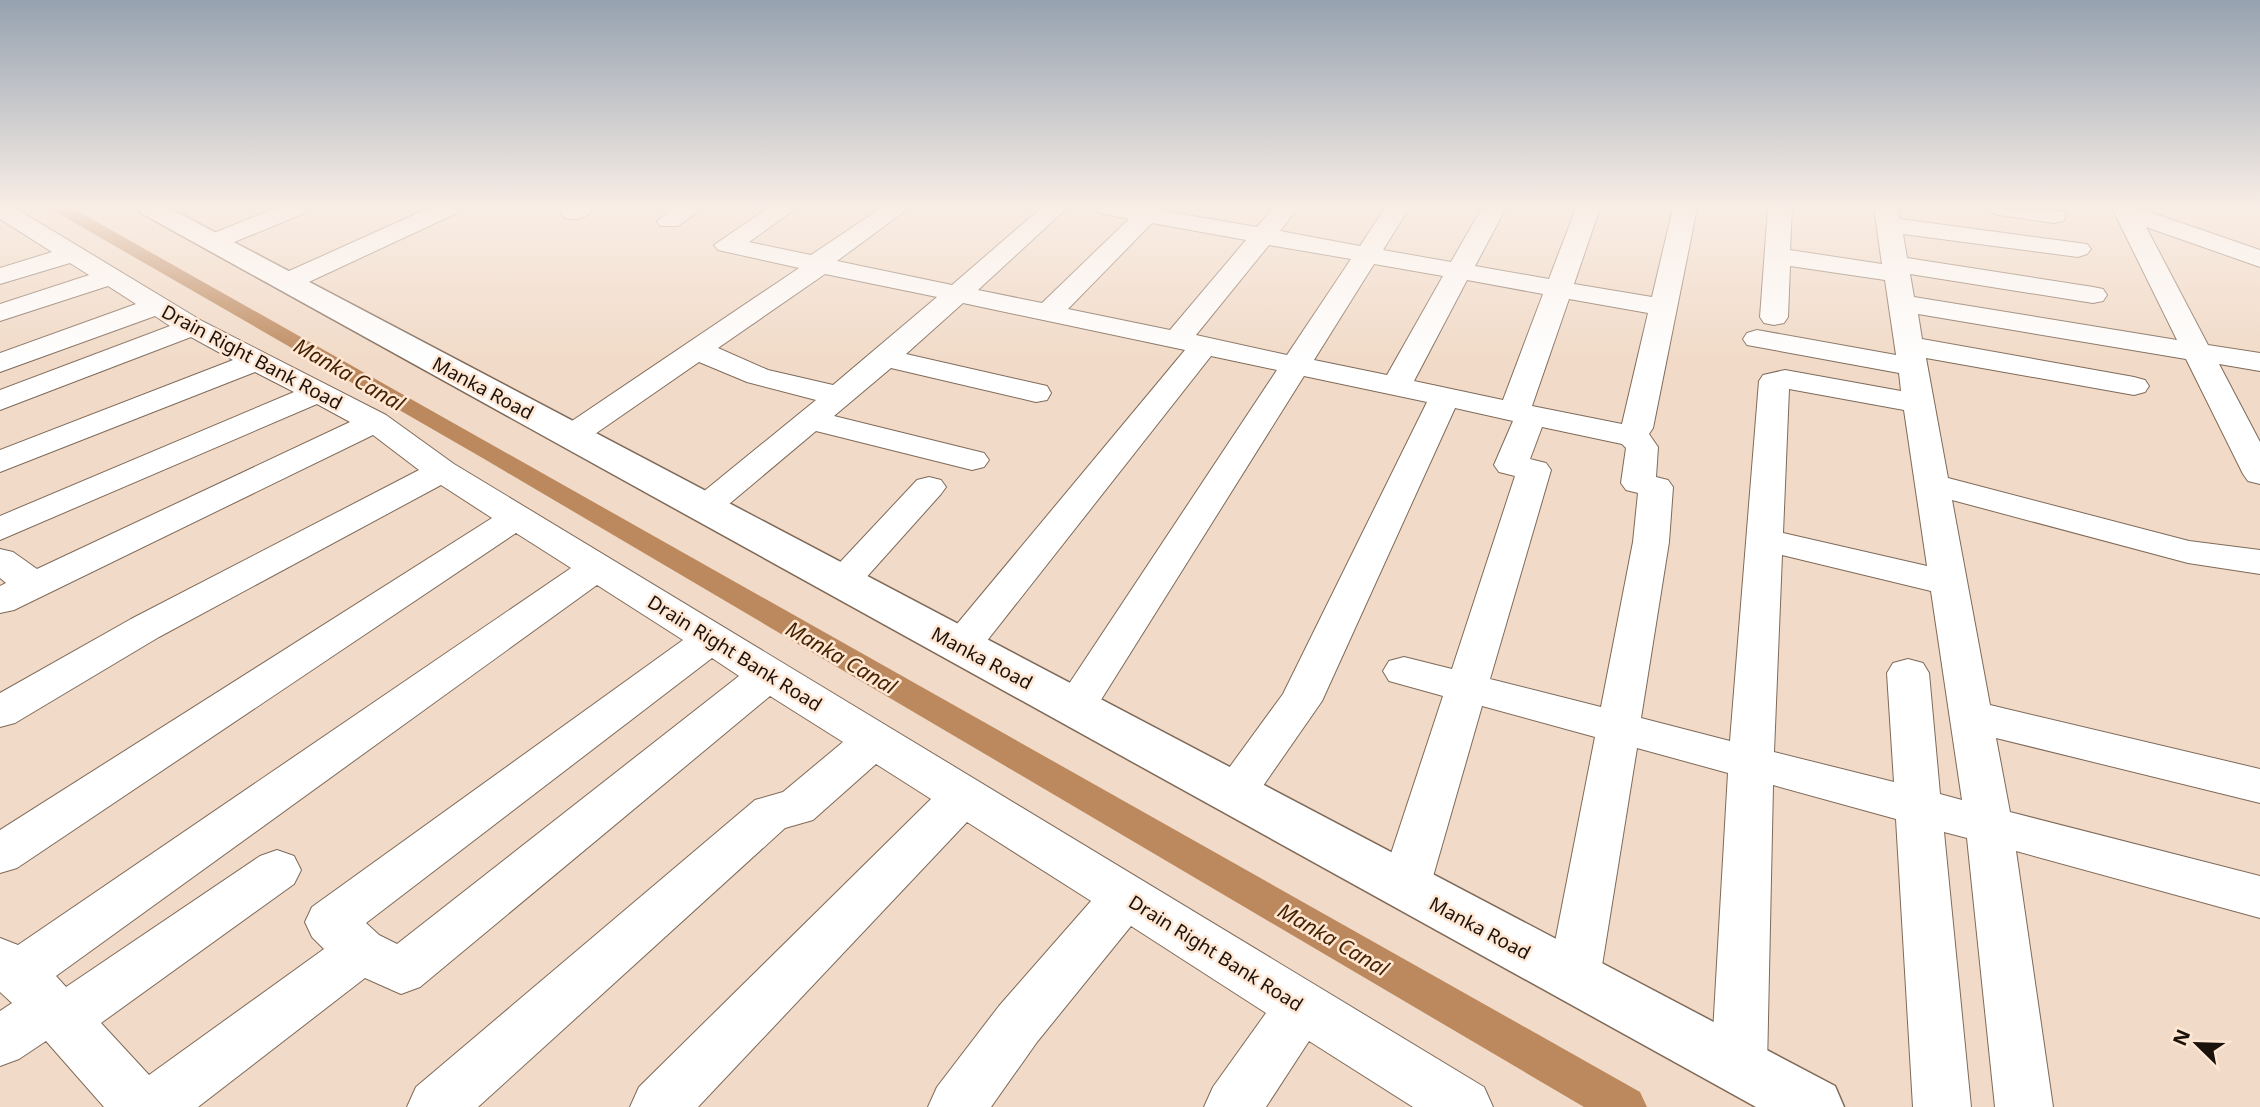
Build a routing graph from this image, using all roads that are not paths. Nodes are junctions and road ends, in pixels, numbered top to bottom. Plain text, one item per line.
1 (34, 260) edge
2 (82, 260) edge
3 (246, 260) edge
4 (336, 260) edge
5 (790, 260) edge
6 (826, 260) edge
7 (995, 260) edge
8 (1102, 260) edge
9 (1246, 260) edge
10 (1363, 260) edge
11 (1392, 260) edge
12 (1467, 260) edge
13 (1569, 260) edge
14 (1674, 260) edge
15 (1777, 260) edge
16 (1895, 260) edge
17 (1909, 260) edge
18 (1917, 260) edge
19 (2151, 260) edge
20 (817, 266) junction
21 (1461, 272) junction
22 (0, 276) edge
23 (110, 277) junction
24 (287, 282) junction
25 (1558, 289) junction
26 (955, 294) junction
27 (2093, 295) dead end
28 (158, 306) junction
29 (1665, 308) junction
30 (0, 313) edge
31 (1047, 314) junction
32 (192, 327) junction
33 (1190, 343) junction
34 (697, 350) junction
35 (2198, 352) junction
36 (884, 358) junction
37 (256, 361) junction
38 (2260, 362) edge
39 (0, 363) edge
40 (1296, 365) junction
41 (1915, 373) junction
42 (2134, 386) dead end
43 (1395, 388) junction
44 (317, 393) junction
45 (1036, 393) dead end
46 (839, 396) junction
47 (1444, 398) junction
48 (0, 401) edge
49 (1522, 414) junction
50 (810, 421) junction
51 (375, 422) junction
52 (1631, 433) junction
53 (572, 436) junction
54 (972, 460) dead end
55 (0, 462) edge
56 (442, 471) junction
57 (2260, 474) edge
58 (1933, 484) junction
59 (929, 487) dead end
60 (704, 508) junction
61 (517, 517) junction
62 (0, 529) edge
63 (1763, 540) junction
64 (0, 560) edge
65 (2260, 562) edge
66 (598, 568) junction
67 (842, 582) junction
68 (1948, 583) junction
69 (34, 585) junction
70 (0, 601) edge
71 (712, 638) junction
72 (961, 646) junction
73 (1404, 671) dead end
74 (1908, 673) dead end
75 (769, 674) junction
76 (1469, 688) junction
77 (1074, 708) junction
78 (0, 712) edge
79 (1971, 716) junction
80 (1619, 727) junction
81 (874, 740) junction
82 (1751, 762) junction
83 (2260, 786) edge
84 (1234, 794) junction
85 (964, 795) junction
86 (1919, 806) junction
87 (1989, 825) junction
88 (0, 854) edge
89 (277, 870) dead end
90 (1405, 887) junction
91 (1126, 897) junction
92 (2260, 897) edge
93 (360, 951) junction
94 (1574, 978) junction
95 (32, 991) edge
96 (1302, 1006) junction
97 (0, 1041) edge
98 (1739, 1067) junction
99 (141, 1107) edge
100 (152, 1107) edge
101 (436, 1107) edge
102 (659, 1107) edge
103 (957, 1107) edge
104 (1233, 1107) edge
105 (1464, 1107) edge
106 (1814, 1107) edge
107 (1942, 1107) edge
108 (2024, 1107) edge

1 - 22 street
2 - 23 street, Drain Right Bank Road
3 - 24 main road, Manka Road
4 - 24 street
5 - 20 street
6 - 20 street
7 - 26 street
8 - 31 street
9 - 33 street
10 - 40 street
11 - 21 street
12 - 21 street
13 - 25 street
14 - 29 street
15 - 41 street
16 - 41 street
17 - 35 street
18 - 27 street
19 - 35 street
20 - 26 street
20 - 34 street
21 - 25 street
21 - 43 street
23 - 28 street, Drain Right Bank Road
23 - 30 street
24 - 53 main road, Manka Road
25 - 29 street
25 - 49 street
26 - 31 street
26 - 36 street
28 - 32 street, Drain Right Bank Road
28 - 39 street
29 - 52 street
31 - 33 street
32 - 37 street, Drain Right Bank Road
32 - 48 street
33 - 40 street
33 - 72 street
34 - 46 street
34 - 53 street
35 - 38 street
35 - 57 street
36 - 45 street
36 - 46 street
37 - 44 street, Drain Right Bank Road
37 - 55 street
40 - 43 street
40 - 77 street
41 - 42 street
41 - 58 street
41 - 63 street
43 - 47 street
44 - 51 street, Drain Right Bank Road
44 - 62 street
46 - 50 street
47 - 49 street
47 - 84 street
49 - 52 street
49 - 76 street
50 - 54 street
50 - 60 street
51 - 56 street, Drain Right Bank Road
51 - 69 street
52 - 80 street
53 - 60 main road, Manka Road
56 - 61 street, Drain Right Bank Road
56 - 78 street
58 - 65 street
58 - 68 street
59 - 67 street
60 - 67 main road, Manka Road
61 - 66 street, Drain Right Bank Road
61 - 88 street
63 - 68 street
63 - 82 street
64 - 69 street
66 - 71 street, Drain Right Bank Road
66 - 95 street
67 - 72 main road, Manka Road
68 - 79 street
69 - 70 street
71 - 75 street, Drain Right Bank Road
71 - 93 street
72 - 77 main road, Manka Road
73 - 76 street
74 - 86 street
75 - 81 street, Drain Right Bank Road
75 - 93 street
76 - 80 street
76 - 90 street
77 - 84 main road, Manka Road
79 - 83 street
79 - 87 street
80 - 82 street
80 - 94 street
81 - 85 street, Drain Right Bank Road
81 - 101 street
82 - 86 street
82 - 98 street
84 - 90 main road, Manka Road
85 - 91 street, Drain Right Bank Road
85 - 102 street
86 - 87 street
86 - 107 street
87 - 92 street
87 - 108 street
89 - 95 street
90 - 94 main road, Manka Road
91 - 96 street, Drain Right Bank Road
91 - 103 street
93 - 100 street
94 - 98 main road, Manka Road
95 - 97 street
95 - 99 street
96 - 104 street
96 - 105 street, Drain Right Bank Road
98 - 106 main road, Manka Road

